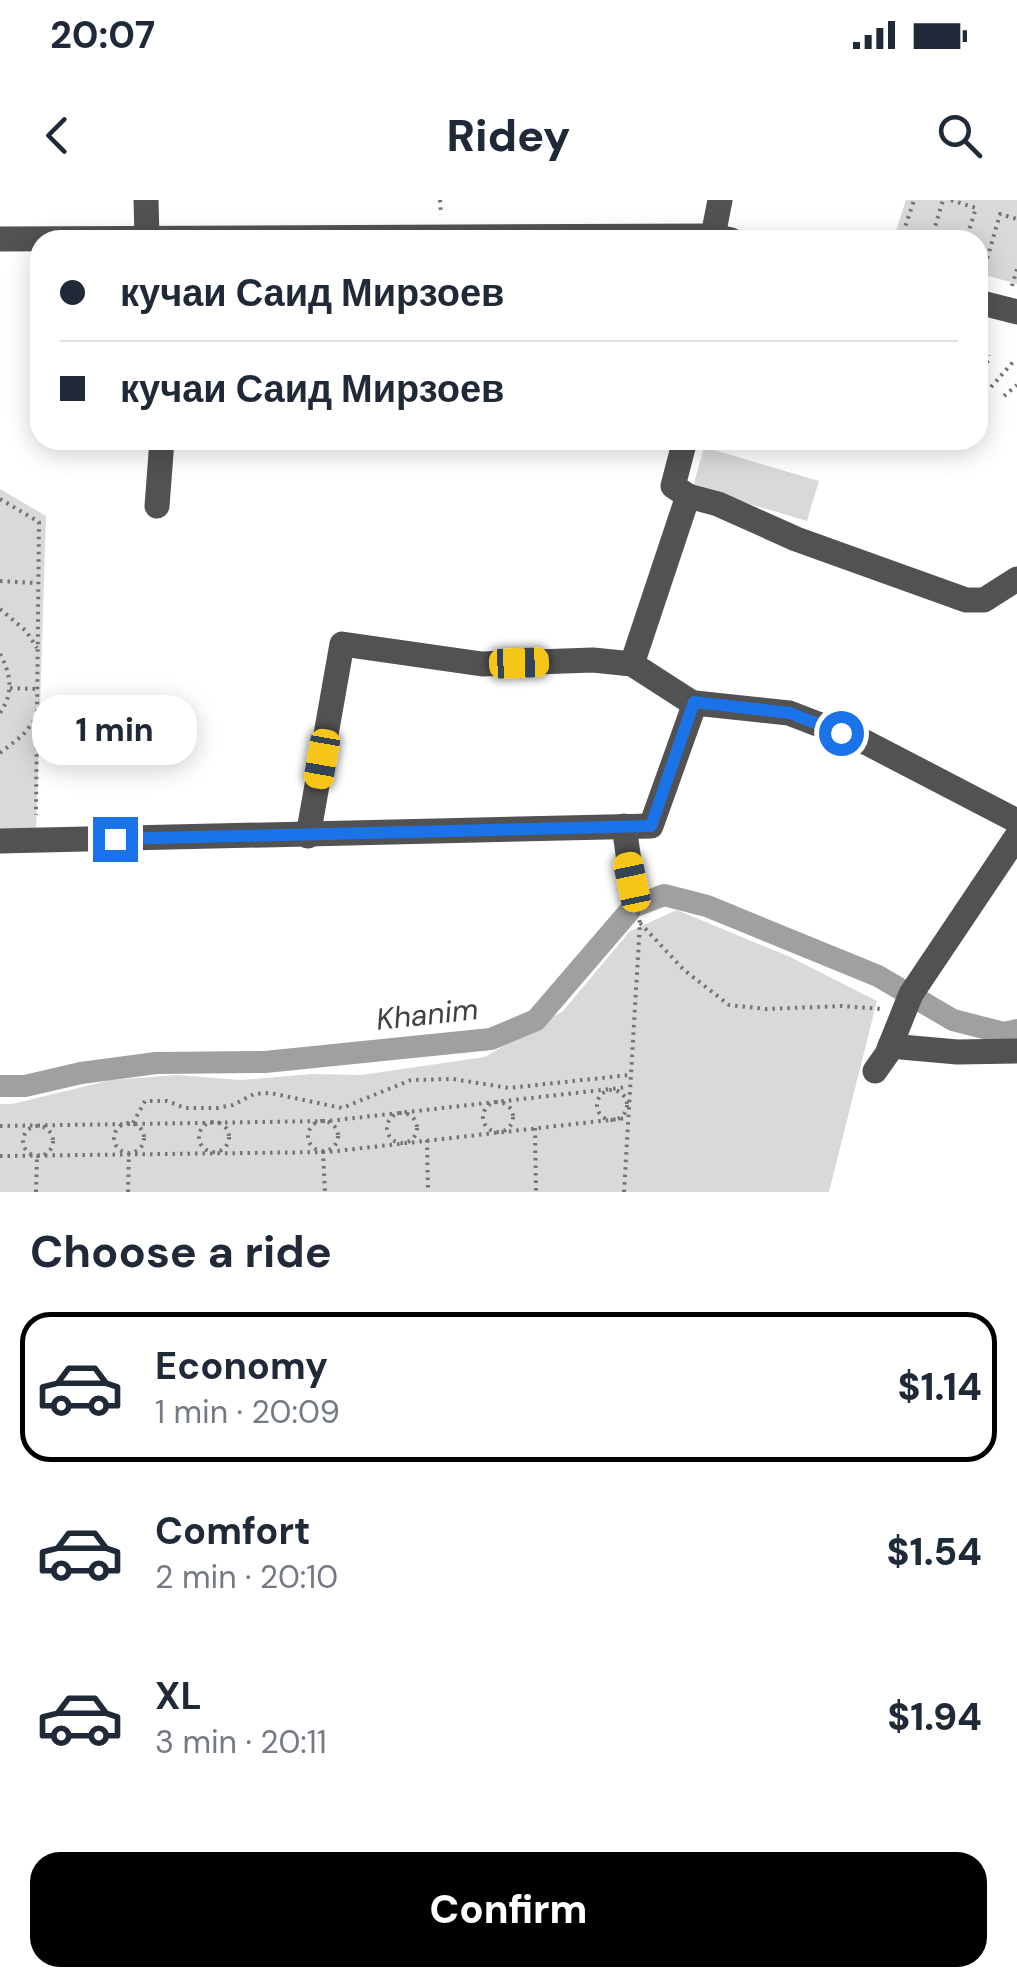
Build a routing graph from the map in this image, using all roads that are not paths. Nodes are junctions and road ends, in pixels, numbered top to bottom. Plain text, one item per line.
1 (146, 200) edge
2 (720, 200) edge
3 (147, 230) edge
4 (722, 230) edge
5 (0, 239) edge
6 (30, 239) edge
7 (1014, 299) edge
8 (988, 301) edge
9 (161, 450) edge
10 (682, 450) edge
11 (688, 496) junction
12 (157, 506) dead end
13 (1017, 579) edge
14 (632, 664) junction
15 (691, 702) dead end
16 (1017, 821) edge
17 (624, 826) junction
18 (308, 836) junction
19 (1017, 836) edge
20 (0, 841) edge
21 (632, 882) dead end
22 (890, 1046) junction
23 (1017, 1052) edge
24 (875, 1071) dead end

1 - 3 street
2 - 4 street
5 - 6 street
7 - 8 street
9 - 12 street
10 - 11 street
11 - 13 street
11 - 14 street
14 - 15 street
14 - 18 street
16 - 17 street
17 - 18 street
17 - 21 street
18 - 20 street
19 - 22 street
22 - 23 street
22 - 24 street

